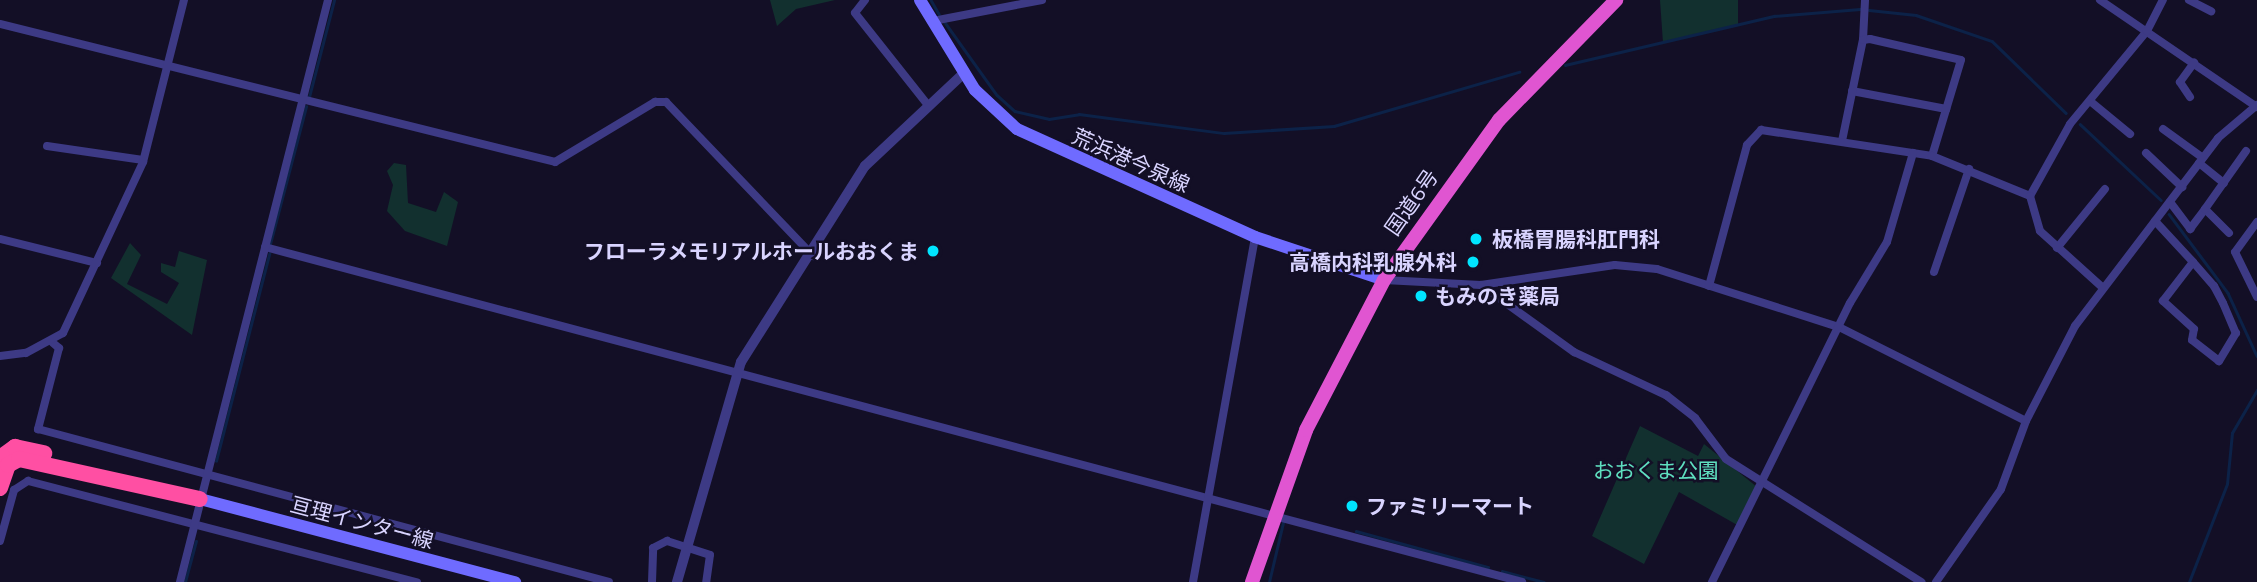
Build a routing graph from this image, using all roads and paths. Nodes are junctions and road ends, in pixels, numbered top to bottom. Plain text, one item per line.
1 (184, 0) edge
2 (328, 0) edge
3 (865, 0) edge
4 (920, 0) edge
5 (1042, 0) edge
6 (1616, 0) edge
7 (1865, 0) edge
8 (2100, 0) edge
9 (2163, 0) edge
10 (2189, 0) edge
11 (2211, 11) dead end
12 (933, 21) junction
13 (0, 24) edge
14 (2147, 31) junction
15 (1863, 40) junction
16 (2194, 63) junction
17 (168, 66) junction
18 (964, 73) junction
19 (1852, 91) junction
20 (2190, 97) dead end
21 (302, 100) junction
22 (2090, 101) junction
23 (927, 104) junction
24 (2257, 106) edge
25 (1946, 109) junction
26 (2163, 129) dead end
27 (2130, 134) dead end
28 (1842, 141) junction
29 (47, 146) dead end
30 (2246, 151) dead end
31 (1913, 153) junction
32 (2146, 153) dead end
33 (1932, 156) junction
34 (143, 160) junction
35 (2201, 161) junction
36 (1969, 169) junction
37 (2224, 183) junction
38 (2182, 187) junction
39 (2105, 189) dead end
40 (2030, 196) junction
41 (2170, 202) junction
42 (2205, 209) junction
43 (2155, 221) junction
44 (2257, 222) edge
45 (2229, 233) dead end
46 (2254, 234) edge
47 (1255, 237) junction
48 (0, 239) edge
49 (265, 247) junction
50 (2057, 248) junction
51 (813, 256) junction
52 (2193, 262) junction
53 (97, 263) junction
54 (1934, 272) dead end
55 (1384, 280) junction
56 (1481, 285) junction
57 (1709, 286) junction
58 (2103, 288) junction
59 (2257, 297) edge
60 (1839, 327) junction
61 (53, 342) junction
62 (0, 356) edge
63 (736, 373) junction
64 (2026, 421) junction
65 (0, 458) edge
66 (207, 472) junction
67 (1765, 485) junction
68 (0, 488) edge
69 (200, 499) junction
70 (1210, 499) junction
71 (1273, 515) junction
72 (194, 525) junction
73 (0, 541) edge
74 (687, 546) junction
75 (180, 582) edge
76 (417, 582) edge
77 (515, 582) edge
78 (609, 582) edge
79 (652, 582) edge
80 (677, 582) edge
81 (706, 582) edge
82 (1193, 582) edge
83 (1252, 582) edge
84 (1522, 582) edge
85 (1712, 582) edge
86 (1921, 582) edge
87 (1936, 582) edge

1 - 17 street
2 - 21 street
3 - 23 street
4 - 12 main road, 荒浜港今泉線
5 - 12 street
6 - 55 highway, 国道6号
7 - 15 street
8 - 14 street
9 - 14 street
10 - 11 street
12 - 18 main road, 荒浜港今泉線
13 - 17 street
14 - 16 street
14 - 22 street
15 - 19 street
15 - 25 street
16 - 20 street
16 - 24 street
17 - 21 street
17 - 34 street
18 - 23 street
18 - 47 main road, 荒浜港今泉線
19 - 25 street
19 - 28 street
21 - 49 street
21 - 51 street
22 - 27 street
22 - 40 street
23 - 51 street
24 - 35 street
25 - 33 street
26 - 35 street
28 - 31 street
28 - 57 street
29 - 34 street
30 - 37 street
31 - 33 street
31 - 60 street
32 - 38 street
33 - 36 street
34 - 53 street
35 - 37 street
35 - 38 street
36 - 40 street
36 - 54 street
37 - 42 street
38 - 41 street
39 - 50 street
40 - 50 street
41 - 42 street
41 - 43 street
42 - 45 street
43 - 52 street
43 - 58 street
44 - 46 street
46 - 59 street
47 - 55 main road, 荒浜港今泉線
47 - 70 street
48 - 53 street
49 - 63 street
49 - 66 street
50 - 58 street
51 - 63 street
52 - 52 street
53 - 61 street
55 - 56 street
55 - 71 highway, 国道6号
56 - 57 street
56 - 67 street
57 - 60 street
58 - 64 street
60 - 64 street
60 - 67 street
61 - 62 street
61 - 66 street
63 - 70 street
63 - 74 street
64 - 87 street
65 - 69 highway
66 - 69 street
66 - 78 street
67 - 85 street
67 - 86 street
68 - 69 highway
69 - 72 street
69 - 77 main road, 亘理インター線
70 - 71 street
70 - 82 street
71 - 83 highway, 国道6号
71 - 84 street
72 - 73 street
72 - 75 street
72 - 76 street
74 - 79 street
74 - 80 street
74 - 81 street

